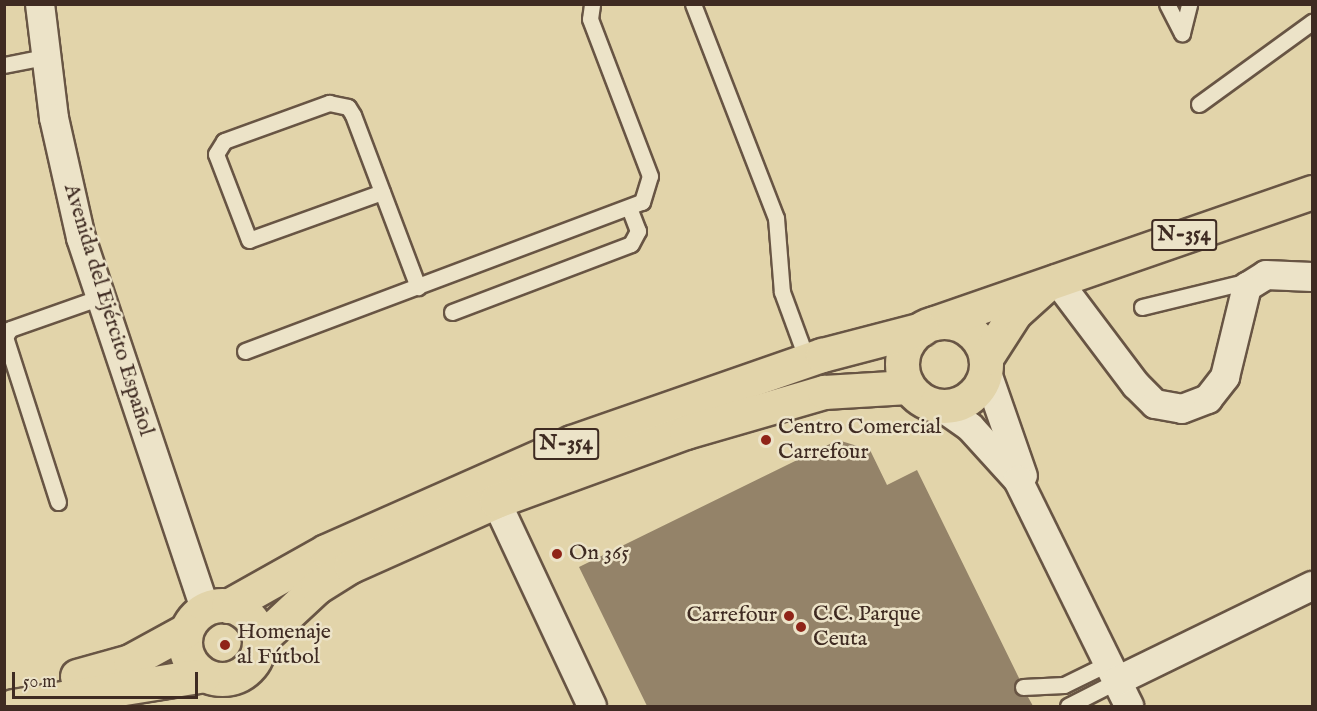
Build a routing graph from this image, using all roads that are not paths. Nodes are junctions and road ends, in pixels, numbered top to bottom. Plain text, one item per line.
1 (40, 4) edge
2 (592, 4) edge
3 (693, 4) edge
4 (1167, 4) edge
5 (1189, 4) edge
6 (1312, 22) edge
7 (45, 57) junction
8 (4, 64) edge
9 (1199, 104) dead end
10 (382, 192) junction
11 (1312, 192) edge
12 (629, 208) junction
13 (1312, 277) edge
14 (1056, 279) junction
15 (1255, 279) junction
16 (418, 287) junction
17 (101, 297) junction
18 (1142, 307) dead end
19 (452, 312) dead end
20 (928, 326) junction
21 (245, 351) dead end
22 (807, 360) junction
23 (986, 364) junction
24 (10, 380) edge
25 (908, 387) junction
26 (940, 406) junction
27 (496, 501) junction
28 (58, 502) dead end
29 (1036, 511) junction
30 (1312, 586) edge
31 (206, 615) junction
32 (259, 641) junction
33 (1113, 672) junction
34 (204, 675) junction
35 (1023, 687) dead end
36 (4, 689) edge
37 (13, 706) edge
38 (592, 706) edge
39 (1068, 706) edge
40 (1129, 706) edge

1 - 7 street, Avenida del Ejército Español
2 - 12 lane
3 - 22 lane
4 - 5 lane
6 - 9 lane
7 - 8 lane
7 - 17 street, Avenida del Ejército Español
10 - 10 lane
10 - 16 lane
11 - 14 highway, N-354
12 - 16 lane
12 - 19 lane
13 - 15 street
14 - 15 street
14 - 20 highway, N-354
14 - 23 highway, N-354
15 - 18 lane
16 - 21 lane
17 - 24 lane
17 - 31 street, Avenida del Ejército Español
20 - 22 highway, N-354
20 - 23 highway, N-354
20 - 25 highway
22 - 31 highway, N-354
23 - 26 highway, N-354
23 - 29 street
24 - 28 lane
25 - 26 highway
25 - 27 highway, N-354
26 - 29 street
27 - 32 highway, N-354
27 - 38 street
29 - 33 street
30 - 33 street
31 - 32 highway
31 - 34 highway
31 - 36 highway, N-354
32 - 34 highway, N-354
33 - 35 lane
33 - 39 lane
33 - 40 street
34 - 37 highway, N-354

